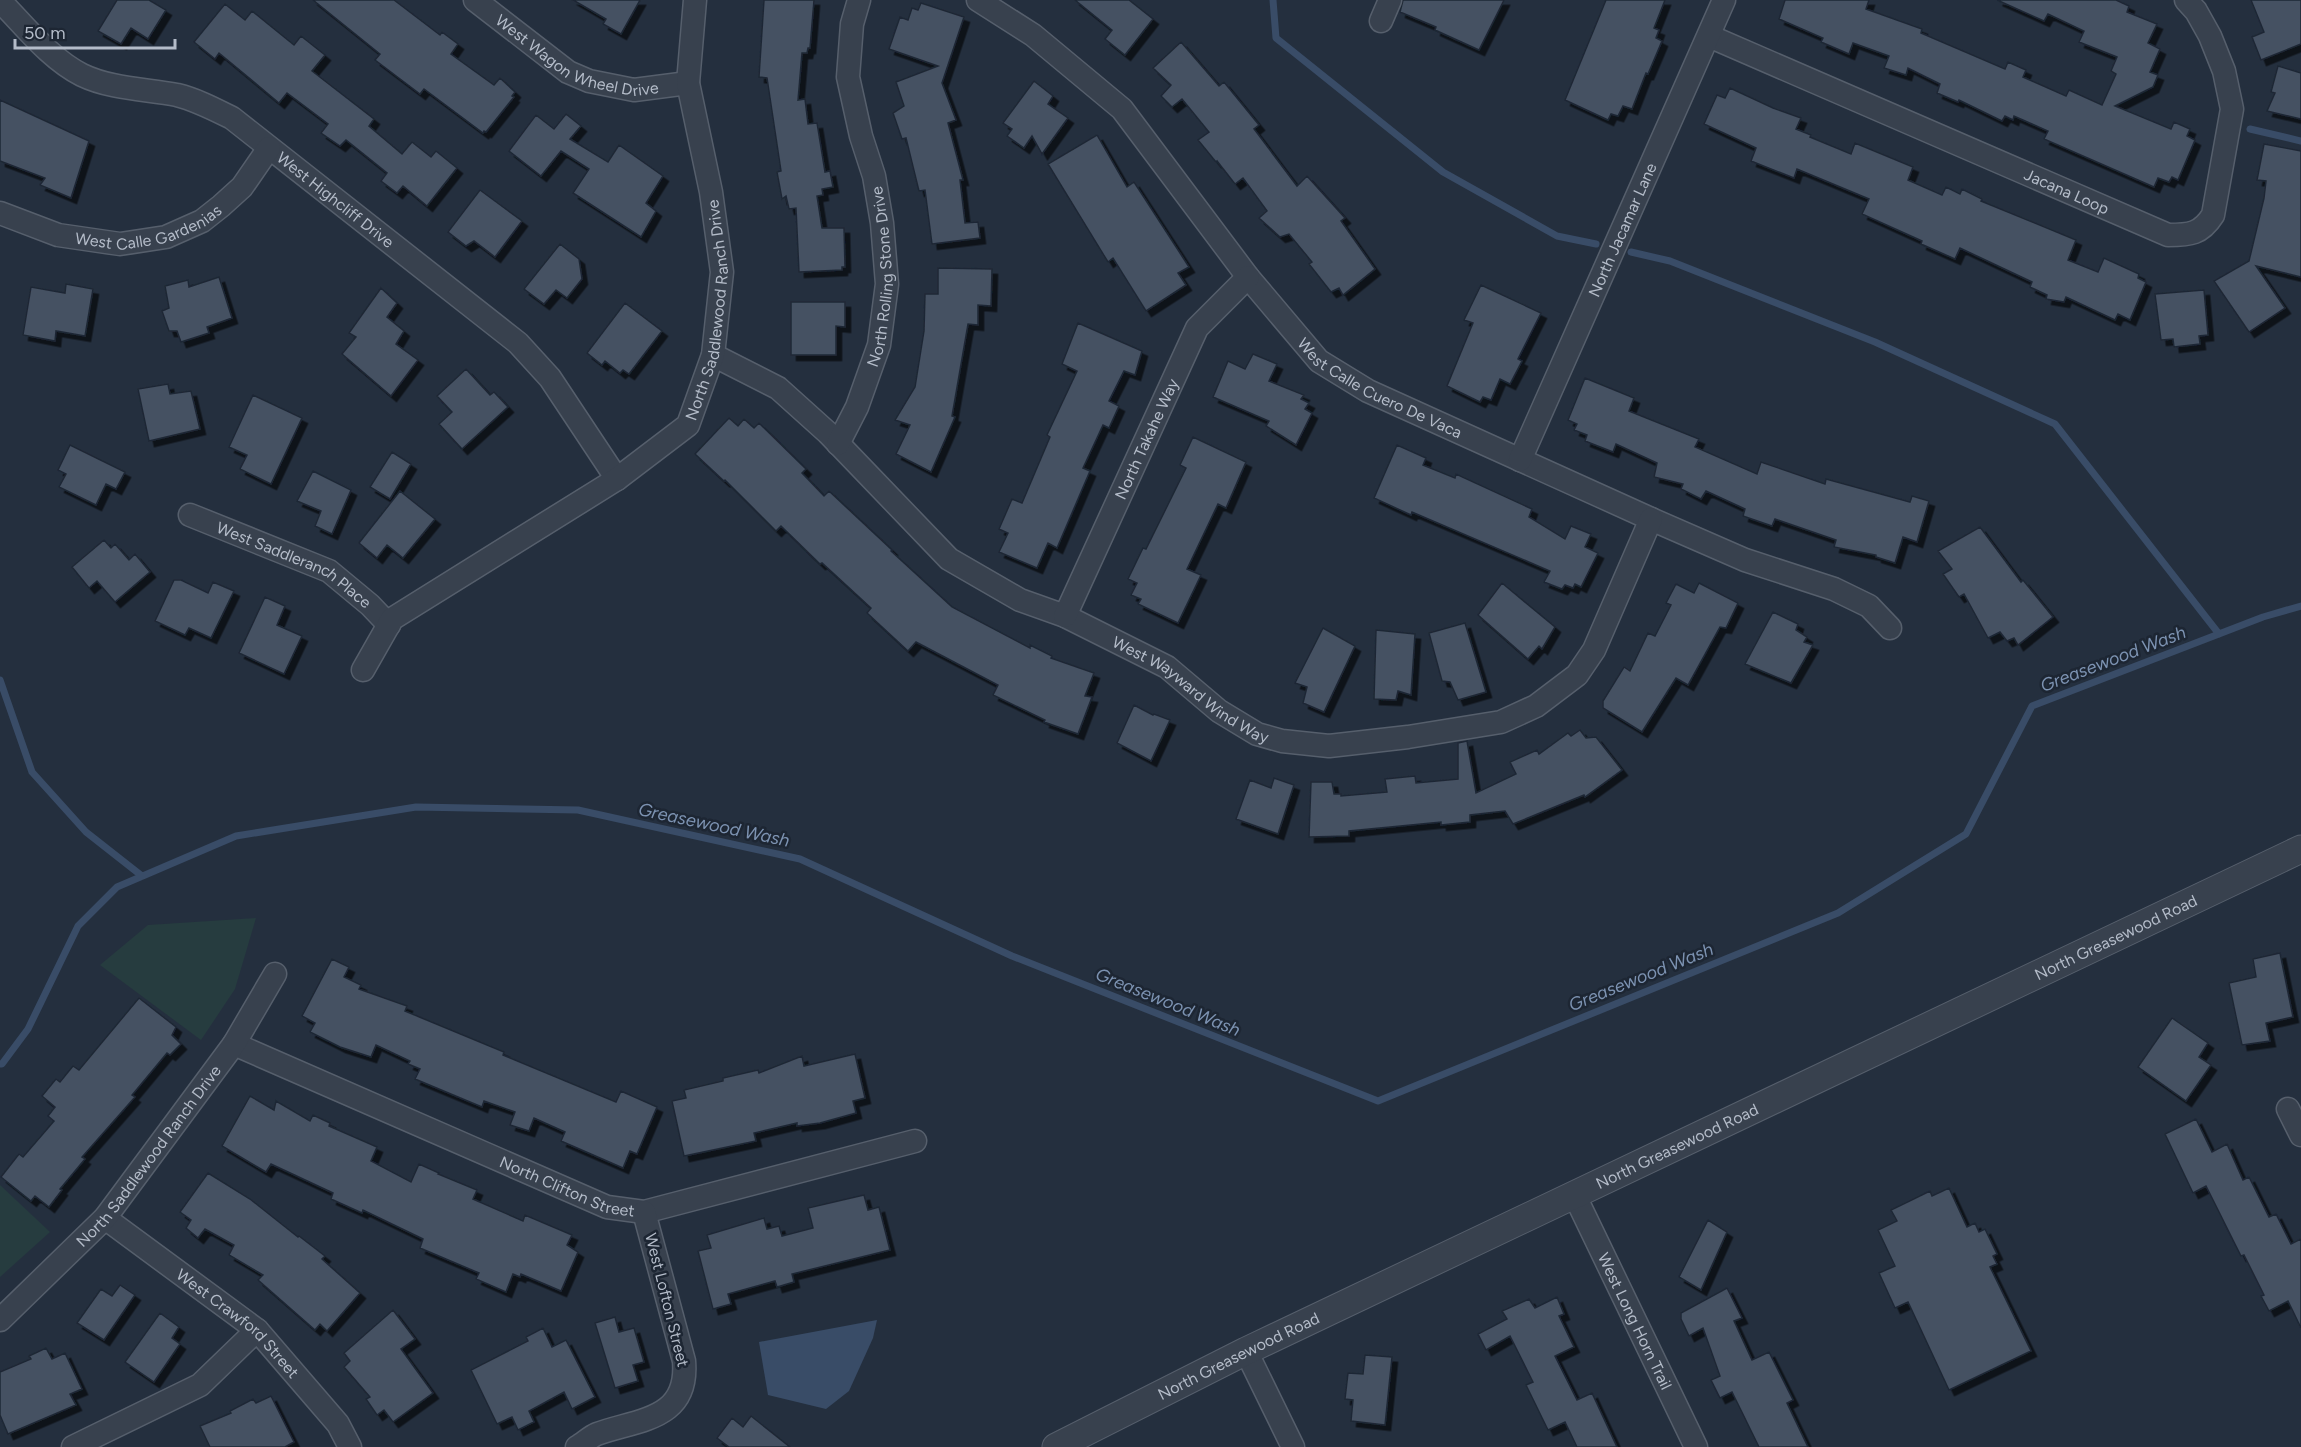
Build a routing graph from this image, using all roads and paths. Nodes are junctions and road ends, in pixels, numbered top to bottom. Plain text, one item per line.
1 (475, 0) edge
2 (695, 0) edge
3 (859, 0) edge
4 (978, 0) edge
5 (1390, 0) edge
6 (1724, 0) edge
7 (2186, 0) edge
8 (0, 1) edge
9 (1381, 21) dead end
10 (1709, 36) junction
11 (688, 83) junction
12 (269, 148) junction
13 (0, 213) edge
14 (1248, 277) junction
15 (713, 356) junction
16 (838, 444) junction
17 (1520, 460) junction
18 (617, 479) junction
19 (190, 515) dead end
20 (1651, 519) junction
21 (1065, 616) junction
22 (389, 625) junction
23 (1890, 628) dead end
24 (363, 670) dead end
25 (2301, 849) edge
26 (275, 974) dead end
27 (234, 1044) junction
28 (2288, 1109) dead end
29 (2301, 1136) edge
30 (915, 1141) dead end
31 (1574, 1194) junction
32 (644, 1212) junction
33 (105, 1218) junction
34 (0, 1320) edge
35 (258, 1330) junction
36 (1246, 1351) junction
37 (73, 1447) edge
38 (350, 1447) edge
39 (577, 1447) edge
40 (1056, 1447) edge
41 (1293, 1447) edge
42 (1696, 1447) edge

1 - 11 street, West Wagon Wheel Drive
2 - 11 street, North Saddlewood Ranch Drive
3 - 16 street, North Rolling Stone Drive
4 - 14 street, West Calle Cuero De Vaca
5 - 9 street
6 - 10 street, North Jacamar Lane
7 - 10 street, Jacana Loop
8 - 12 street, West Highcliff Drive
10 - 17 street, North Jacamar Lane
11 - 15 street, North Saddlewood Ranch Drive
12 - 13 street, West Calle Gardenias
12 - 18 street, West Highcliff Drive
14 - 17 street, West Calle Cuero De Vaca
14 - 21 street, North Takahe Way
15 - 16 street, West Wayward Wind Way
15 - 18 street, North Saddlewood Ranch Drive
16 - 21 street, West Wayward Wind Way
17 - 20 street, West Calle Cuero De Vaca
18 - 22 street, North Saddlewood Ranch Drive
19 - 22 street, West Saddleranch Place
20 - 21 street, West Wayward Wind Way
20 - 23 street, West Calle Cuero De Vaca
22 - 24 street, North Saddlewood Ranch Drive
25 - 31 street, North Greasewood Road
26 - 27 street, North Saddlewood Ranch Drive
27 - 32 street, North Clifton Street
27 - 33 street, North Saddlewood Ranch Drive
28 - 29 street
30 - 32 street, North Clifton Street
31 - 36 street, North Greasewood Road
31 - 42 street, West Long Horn Trail
32 - 39 street, West Lofton Street
33 - 34 street, North Saddlewood Ranch Drive
33 - 35 street, West Crawford Street
35 - 37 street
35 - 38 street, West Crawford Street
36 - 40 street, North Greasewood Road
36 - 41 street

